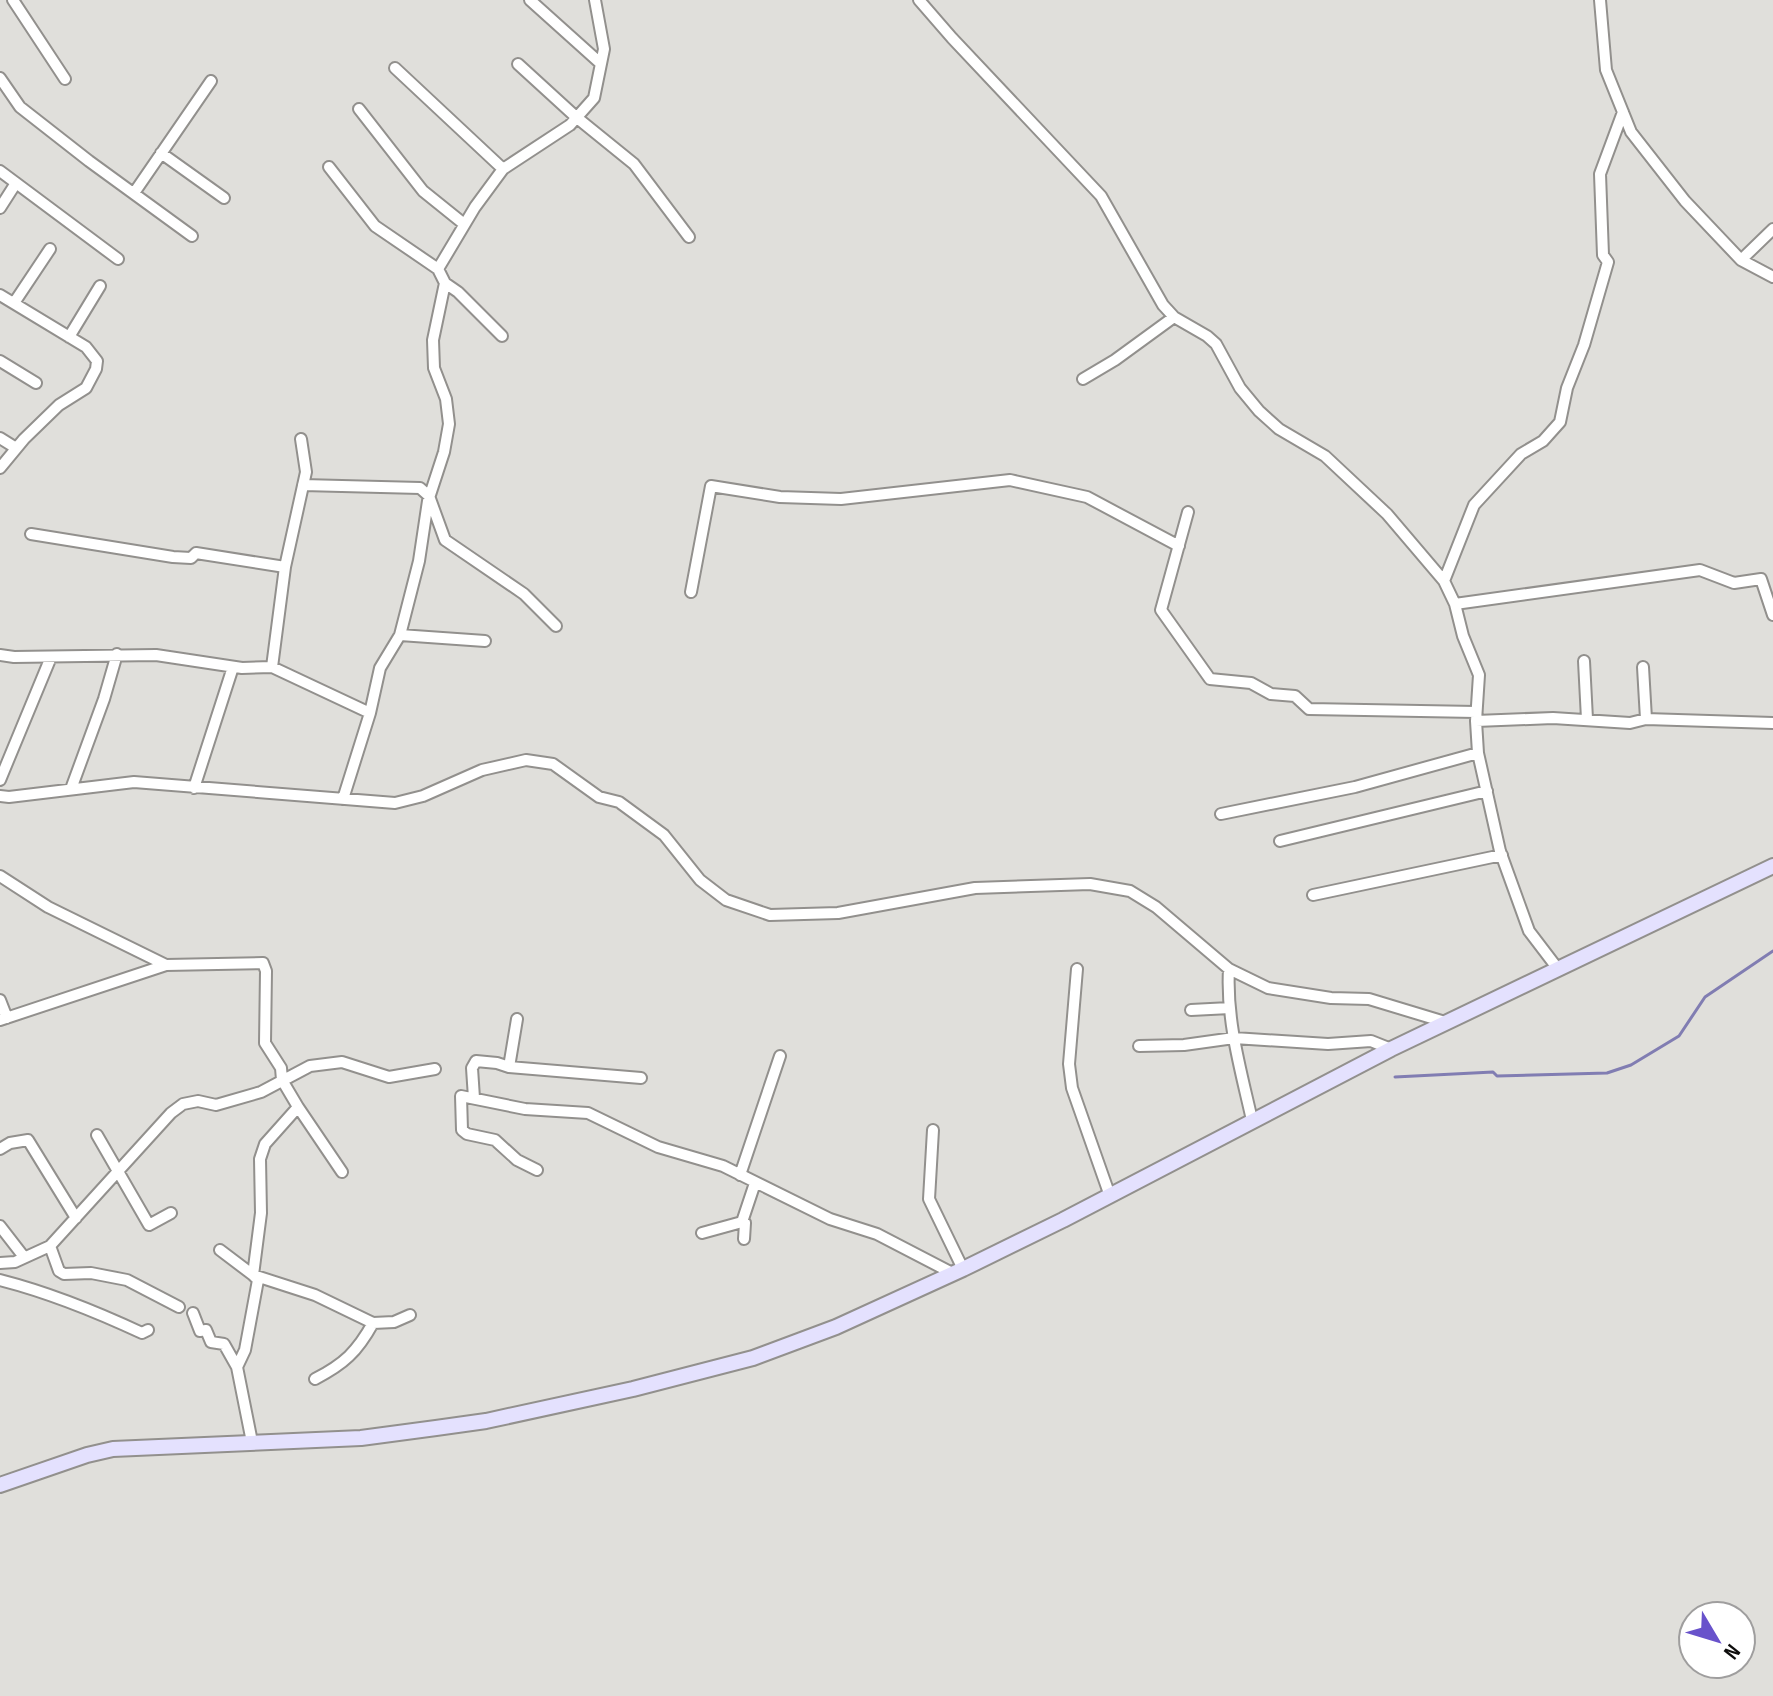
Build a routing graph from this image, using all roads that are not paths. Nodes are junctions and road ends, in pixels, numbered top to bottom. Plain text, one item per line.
1 (13, 0) edge
2 (530, 0) edge
3 (595, 0) edge
4 (919, 0) edge
5 (1600, 0) edge
6 (599, 62) junction
7 (518, 64) dead end
8 (395, 68) dead end
9 (0, 78) edge
10 (65, 79) dead end
11 (211, 81) dead end
12 (4, 90) edge
13 (359, 109) dead end
14 (1623, 112) junction
15 (576, 117) junction
16 (161, 153) junction
17 (329, 167) dead end
18 (503, 169) junction
19 (0, 171) edge
20 (16, 183) junction
21 (134, 193) junction
22 (224, 198) dead end
23 (0, 208) edge
24 (464, 224) junction
25 (1773, 229) edge
26 (192, 236) dead end
27 (689, 237) dead end
28 (50, 249) dead end
29 (118, 259) dead end
30 (1741, 260) junction
31 (438, 269) junction
32 (1773, 277) edge
33 (445, 283) junction
34 (100, 286) dead end
35 (0, 295) edge
36 (14, 303) junction
37 (1174, 317) junction
38 (502, 336) dead end
39 (69, 337) junction
40 (0, 361) edge
41 (1083, 379) dead end
42 (36, 383) dead end
43 (0, 438) edge
44 (301, 439) dead end
45 (16, 448) junction
46 (0, 468) edge
47 (303, 485) junction
48 (429, 496) junction
49 (1188, 512) dead end
50 (31, 534) dead end
51 (1179, 546) junction
52 (285, 567) junction
53 (1444, 581) junction
54 (691, 592) dead end
55 (1455, 604) junction
56 (1773, 615) edge
57 (556, 626) dead end
58 (400, 635) junction
59 (485, 641) dead end
60 (117, 654) junction
61 (0, 655) edge
62 (51, 657) junction
63 (1584, 661) dead end
64 (233, 667) junction
65 (272, 667) junction
66 (1643, 667) dead end
67 (370, 713) junction
68 (1476, 717) junction
69 (1587, 719) junction
70 (1646, 719) junction
71 (1773, 723) edge
72 (1478, 753) junction
73 (0, 780) edge
74 (194, 788) junction
75 (71, 789) junction
76 (1487, 791) junction
77 (0, 796) edge
78 (343, 799) junction
79 (1221, 814) dead end
80 (1280, 841) dead end
81 (1502, 855) junction
82 (1773, 866) edge
83 (0, 876) edge
84 (1313, 895) dead end
85 (166, 965) junction
86 (1077, 969) dead end
87 (1229, 969) junction
88 (1558, 969) junction
89 (0, 1000) edge
90 (1230, 1008) junction
91 (1191, 1010) dead end
92 (4, 1019) edge
93 (517, 1019) dead end
94 (1445, 1022) junction
95 (1234, 1038) junction
96 (1139, 1046) dead end
97 (1391, 1049) junction
98 (780, 1056) dead end
99 (509, 1067) junction
100 (435, 1069) dead end
101 (641, 1078) dead end
102 (282, 1080) junction
103 (474, 1098) junction
104 (298, 1107) junction
105 (1252, 1120) junction
106 (933, 1130) dead end
107 (97, 1135) dead end
108 (0, 1149) edge
109 (537, 1170) dead end
110 (118, 1171) junction
111 (342, 1172) dead end
112 (740, 1175) junction
113 (755, 1183) junction
114 (1110, 1196) junction
115 (171, 1213) dead end
116 (76, 1218) junction
117 (742, 1222) junction
118 (0, 1226) edge
119 (702, 1233) dead end
120 (744, 1239) dead end
121 (50, 1246) junction
122 (220, 1250) dead end
123 (24, 1257) junction
124 (0, 1263) edge
125 (959, 1271) junction
126 (253, 1275) junction
127 (0, 1280) edge
128 (179, 1307) dead end
129 (193, 1313) dead end
130 (410, 1315) dead end
131 (373, 1323) junction
132 (148, 1330) dead end
133 (237, 1367) junction
134 (315, 1379) dead end
135 (252, 1442) junction
136 (0, 1485) edge

1 - 10 street
2 - 6 street
3 - 6 street
4 - 37 street
5 - 14 street
6 - 15 street
7 - 15 street
8 - 18 street
9 - 12 street
11 - 16 street
12 - 21 street
13 - 24 street
14 - 30 street
14 - 53 street
15 - 18 street
15 - 27 street
16 - 21 street
16 - 22 street
17 - 31 street
18 - 24 street
19 - 20 street
20 - 23 street
20 - 29 street
21 - 26 street
24 - 31 street
25 - 30 street
28 - 36 street
30 - 32 street
31 - 33 street
33 - 38 street
33 - 48 street
34 - 39 street
35 - 36 street
36 - 39 street
37 - 41 street
37 - 53 street
39 - 45 street
40 - 42 street
43 - 45 street
44 - 47 street
45 - 46 street
47 - 48 street
47 - 52 street
48 - 57 street
48 - 58 street
49 - 51 street
50 - 52 street
51 - 54 street
51 - 68 street
52 - 65 street
53 - 55 street
55 - 56 street
55 - 68 street
58 - 59 street
58 - 67 street
60 - 62 street
60 - 64 street
60 - 75 street
61 - 62 street
62 - 73 street
63 - 69 street
64 - 65 street
64 - 74 street
65 - 67 street
66 - 70 street
67 - 78 street
68 - 69 street
68 - 72 street
69 - 70 street
70 - 71 street
72 - 76 street
72 - 79 street
74 - 75 street
74 - 78 street
75 - 77 street
76 - 80 street
76 - 81 street
78 - 87 street
81 - 84 street
81 - 88 street
82 - 88 main road
83 - 85 street
85 - 92 street
85 - 102 street
86 - 114 street
87 - 90 street
87 - 94 street
88 - 94 main road
89 - 92 street
90 - 91 street
90 - 95 street
93 - 99 street
94 - 97 main road
95 - 96 street
95 - 97 street
95 - 105 street
97 - 105 main road
98 - 112 street
99 - 101 street
99 - 103 street
100 - 102 street
102 - 104 street
102 - 110 street
103 - 109 street
103 - 112 street
104 - 111 street
104 - 126 street
105 - 114 main road
106 - 125 street
107 - 110 street
108 - 116 street
110 - 115 street
110 - 116 street
112 - 113 street
113 - 117 street
113 - 125 street
114 - 125 main road
116 - 121 street
117 - 119 street
117 - 120 street
118 - 123 street
121 - 123 street
121 - 128 street
122 - 126 street
123 - 124 street
125 - 135 main road
126 - 131 street
126 - 133 street
127 - 132 street
129 - 133 street
130 - 131 street
131 - 134 street
133 - 135 street
135 - 136 main road

